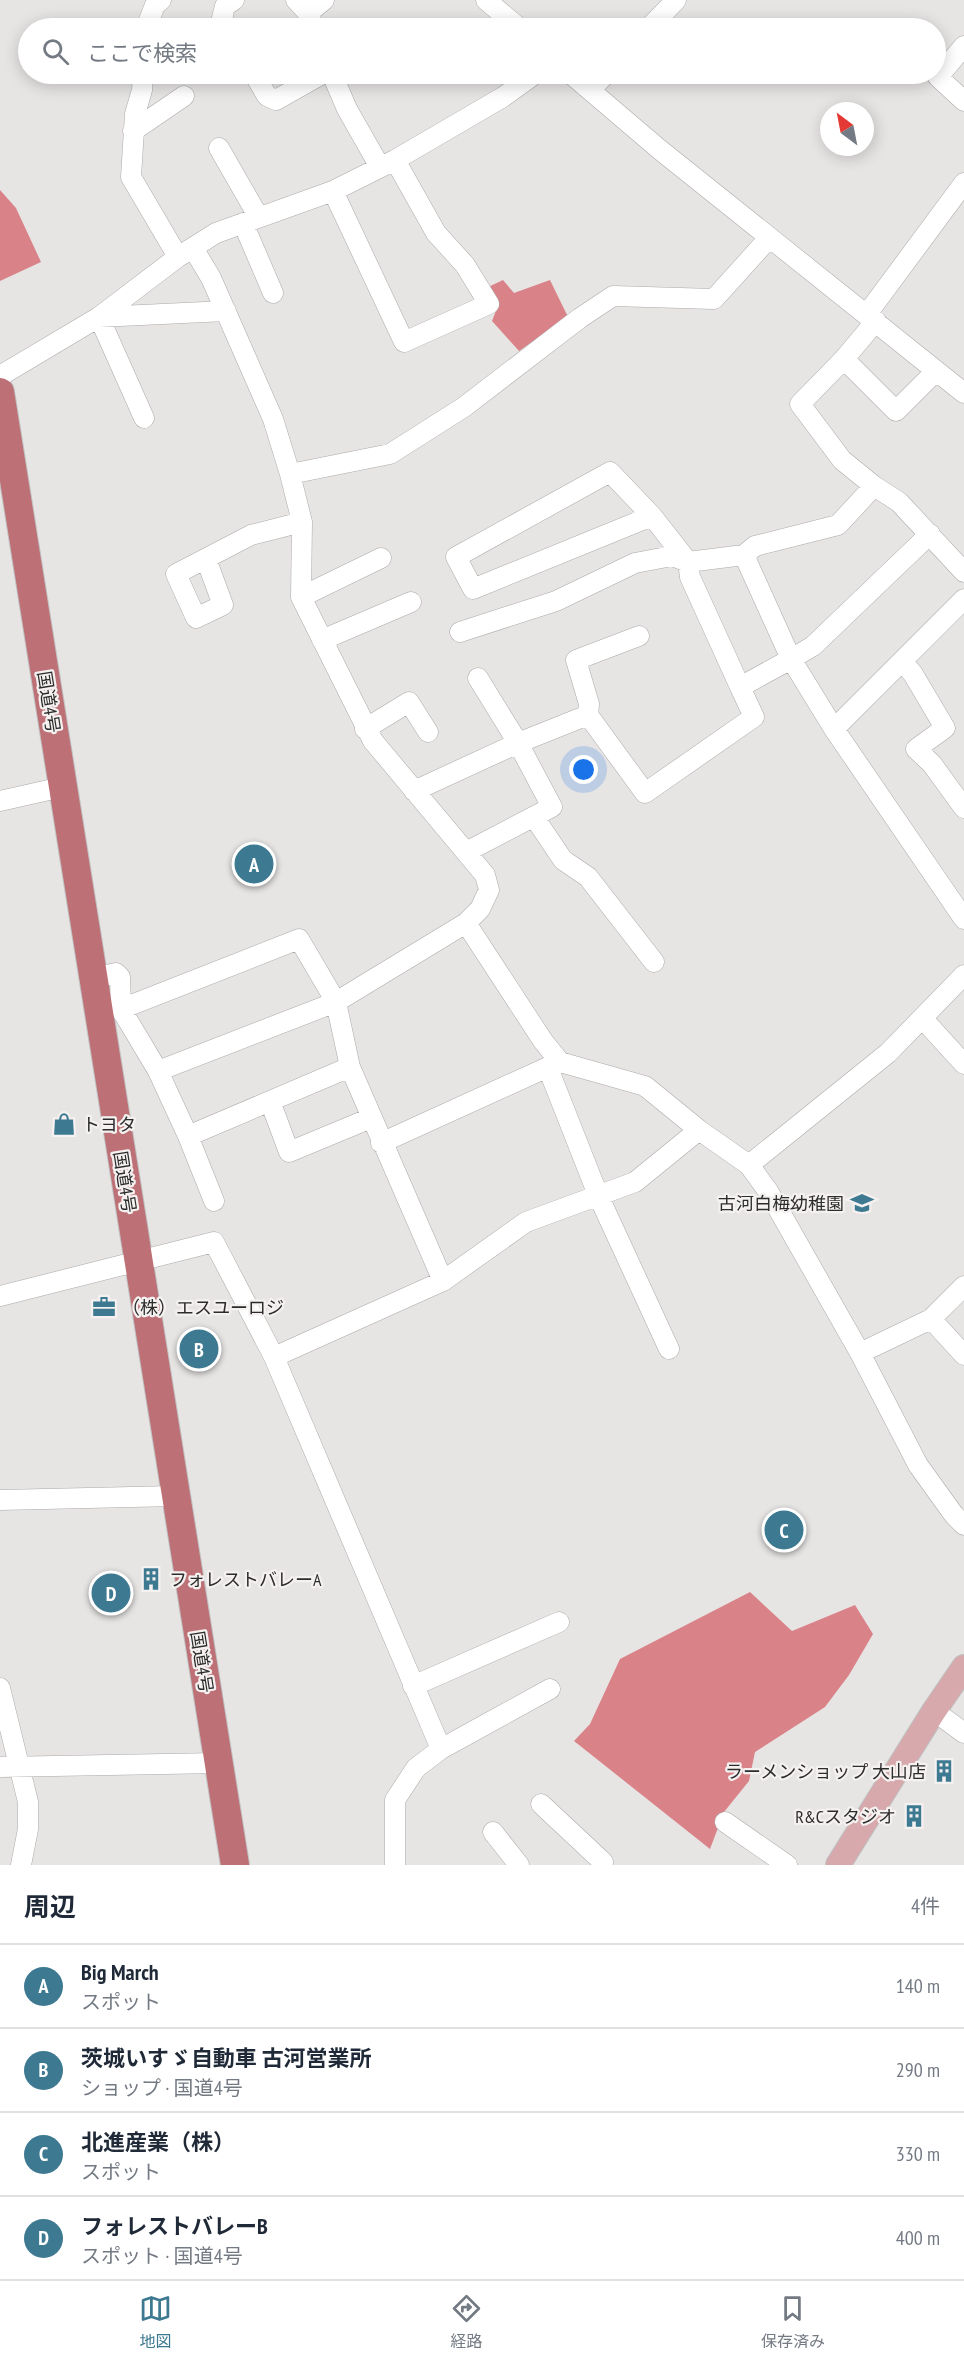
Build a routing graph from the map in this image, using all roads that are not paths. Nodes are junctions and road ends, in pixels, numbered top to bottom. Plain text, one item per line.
1 (161, 0) edge
2 (234, 0) edge
3 (324, 0) edge
4 (486, 0) edge
5 (676, 0) edge
6 (306, 14) edge
7 (150, 18) edge
8 (222, 18) edge
9 (507, 18) edge
10 (659, 18) edge
11 (964, 46) edge
12 (946, 67) edge
13 (141, 84) edge
14 (260, 84) edge
15 (304, 84) edge
16 (336, 84) edge
17 (521, 84) edge
18 (583, 84) edge
19 (596, 84) edge
20 (946, 84) edge
21 (590, 90) junction
22 (184, 96) dead end
23 (964, 101) edge
24 (133, 131) junction
25 (219, 148) dead end
26 (387, 164) junction
27 (964, 183) edge
28 (333, 191) junction
29 (250, 219) junction
30 (769, 238) junction
31 (186, 253) junction
32 (273, 293) dead end
33 (226, 311) junction
34 (99, 317) junction
35 (871, 318) junction
36 (844, 359) junction
37 (936, 370) junction
38 (0, 376) edge
39 (964, 393) edge
40 (1, 407) edge
41 (144, 418) dead end
42 (290, 474) junction
43 (874, 486) junction
44 (652, 516) junction
45 (302, 522) junction
46 (930, 534) junction
47 (744, 555) junction
48 (381, 558) dead end
49 (206, 559) dead end
50 (688, 562) junction
51 (964, 572) edge
52 (301, 597) junction
53 (964, 599) edge
54 (411, 602) dead end
55 (460, 632) dead end
56 (639, 636) dead end
57 (322, 640) junction
58 (791, 659) junction
59 (902, 661) junction
60 (478, 678) dead end
61 (740, 687) junction
62 (588, 715) junction
63 (365, 729) junction
64 (834, 729) junction
65 (428, 732) dead end
66 (519, 743) junction
67 (62, 787) junction
68 (414, 790) junction
69 (0, 801) edge
70 (964, 808) edge
71 (534, 817) junction
72 (465, 852) junction
73 (964, 919) edge
74 (466, 923) junction
75 (654, 962) dead end
76 (964, 975) edge
77 (92, 978) junction
78 (336, 1002) junction
79 (121, 1009) junction
80 (923, 1019) junction
81 (964, 1064) edge
82 (554, 1065) junction
83 (350, 1067) junction
84 (158, 1071) junction
85 (270, 1101) junction
86 (371, 1118) junction
87 (699, 1130) junction
88 (188, 1136) junction
89 (381, 1143) junction
90 (749, 1165) junction
91 (598, 1195) junction
92 (214, 1201) dead end
93 (138, 1261) junction
94 (443, 1281) junction
95 (964, 1286) edge
96 (0, 1296) edge
97 (931, 1319) junction
98 (669, 1349) dead end
99 (860, 1353) junction
100 (964, 1355) edge
101 (274, 1357) junction
102 (176, 1496) junction
103 (0, 1500) edge
104 (964, 1525) edge
105 (559, 1622) dead end
106 (964, 1666) edge
107 (413, 1686) junction
108 (0, 1688) edge
109 (550, 1689) dead end
110 (934, 1711) junction
111 (964, 1733) edge
112 (441, 1749) junction
113 (219, 1763) junction
114 (9, 1766) edge
115 (541, 1804) dead end
116 (725, 1822) dead end
117 (493, 1832) dead end
118 (21, 1865) edge
119 (235, 1865) edge
120 (395, 1865) edge
121 (519, 1865) edge
122 (601, 1865) edge
123 (787, 1865) edge
124 (838, 1865) edge

1 - 7 street
2 - 8 street
3 - 6 street
4 - 9 street
5 - 10 street
11 - 12 street
13 - 24 street
14 - 15 street
16 - 26 street
17 - 26 street
18 - 21 street
19 - 21 street
20 - 23 street
21 - 30 street
22 - 24 street
24 - 31 street
25 - 29 street
26 - 28 street
26 - 28 street
27 - 35 street
28 - 29 street
29 - 31 street
29 - 32 street
30 - 35 street
30 - 42 street
31 - 33 street
31 - 34 street
33 - 34 street
33 - 42 street
34 - 38 street
34 - 41 street
35 - 36 street
35 - 37 street
36 - 37 street
36 - 43 street
37 - 39 street
40 - 67 highway, 国道4号
42 - 45 street
43 - 46 street
43 - 47 street
44 - 44 street
44 - 50 street
45 - 49 street
45 - 52 street
46 - 51 street
46 - 58 street
47 - 50 street
47 - 58 street
48 - 52 street
50 - 55 street
50 - 61 street
52 - 57 street
53 - 59 street
54 - 57 street
56 - 62 street
57 - 63 street
58 - 61 street
58 - 64 street
59 - 64 street
59 - 70 street
60 - 66 street
61 - 62 street
62 - 66 street
63 - 65 street
63 - 68 street
64 - 73 street
66 - 68 street
66 - 71 street
67 - 69 street
67 - 77 highway, 国道4号
68 - 72 street
71 - 72 street
71 - 75 street
72 - 74 street
74 - 78 street
74 - 82 street
76 - 80 street
77 - 79 street
77 - 93 highway, 国道4号
78 - 79 street
78 - 83 street
78 - 84 street
79 - 84 street
80 - 81 street
80 - 90 street
82 - 87 street
82 - 89 street
82 - 91 street
83 - 85 street
83 - 86 street
84 - 88 street
85 - 86 street
85 - 88 street
86 - 89 street
87 - 90 street
87 - 91 street
88 - 92 street
89 - 94 street
90 - 99 street
91 - 94 street
91 - 98 street
93 - 96 street
93 - 101 street
93 - 102 highway, 国道4号
94 - 101 street
95 - 97 street
97 - 99 street
97 - 100 street
99 - 104 street
101 - 107 street
102 - 103 street
102 - 113 highway, 国道4号
105 - 107 street
106 - 110 main road
107 - 112 street
108 - 114 street
109 - 112 street
110 - 111 street
110 - 124 main road
112 - 120 street
113 - 114 street
113 - 119 highway, 国道4号
114 - 118 street
115 - 122 street
116 - 123 street
117 - 121 street

